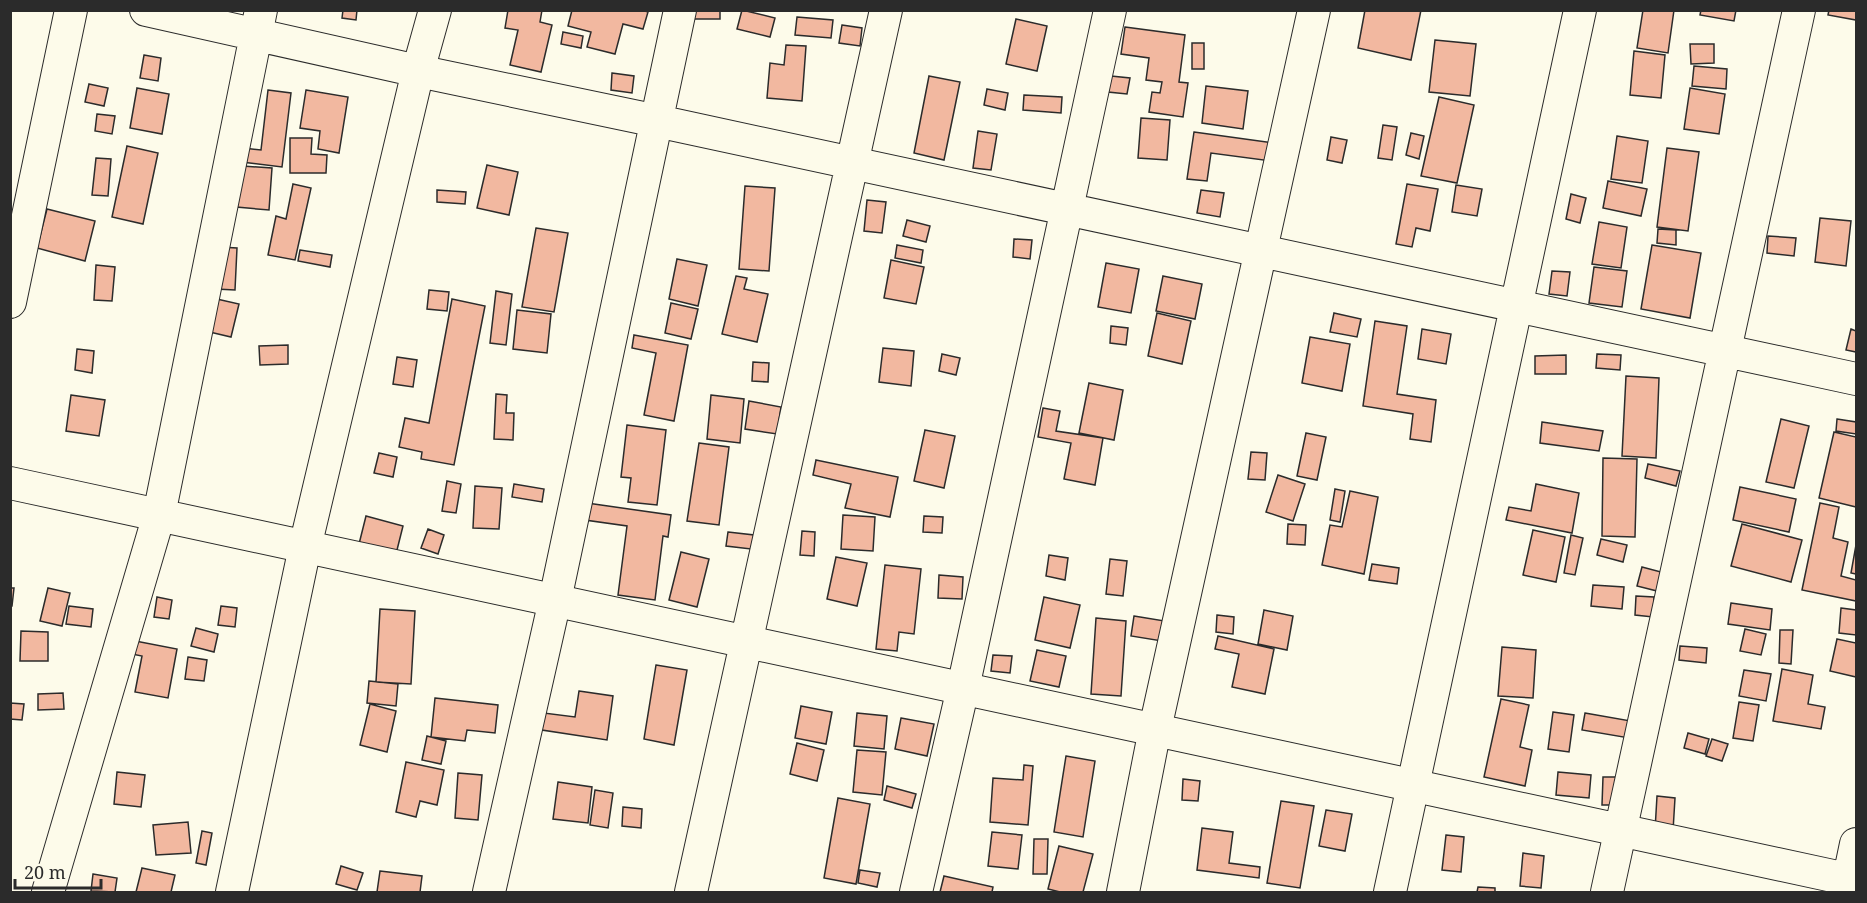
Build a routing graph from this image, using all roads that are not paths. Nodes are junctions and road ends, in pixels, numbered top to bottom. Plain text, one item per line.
1 (72, 10) edge
2 (146, 10) edge
3 (435, 10) edge
4 (680, 10) edge
5 (886, 10) edge
6 (1110, 10) edge
7 (1314, 10) edge
8 (1580, 10) edge
9 (1799, 10) edge
10 (258, 22) edge
11 (418, 71) junction
12 (657, 121) junction
13 (853, 163) junction
14 (1066, 209) junction
15 (1261, 251) junction
16 (10, 302) edge
17 (1516, 306) junction
18 (1725, 351) junction
19 (1857, 379) edge
20 (10, 483) edge
21 (159, 515) junction
22 (305, 548) junction
23 (555, 600) junction
24 (748, 642) junction
25 (963, 688) junction
26 (1155, 729) junction
27 (1414, 785) junction
28 (1622, 830) junction
29 (1857, 844) edge
30 (1850, 884) edge
31 (48, 892) edge
32 (232, 892) edge
33 (489, 892) edge
34 (691, 892) edge
35 (916, 892) edge
36 (1123, 892) edge
37 (1390, 892) edge
38 (1607, 892) edge

1 - 16 street
2 - 10 street
3 - 11 street
4 - 12 street
5 - 13 street
6 - 14 street
7 - 15 street
8 - 17 street
9 - 18 street
10 - 11 street
10 - 21 street
11 - 12 street
11 - 22 street
12 - 13 street
12 - 23 street
13 - 14 street
13 - 24 street
14 - 15 street
14 - 25 street
15 - 17 street
15 - 26 street
17 - 18 street
17 - 27 street
18 - 19 street
18 - 28 street
20 - 21 street
21 - 22 street
21 - 31 street
22 - 23 street
22 - 32 street
23 - 24 street
23 - 33 street
24 - 25 street
24 - 34 street
25 - 26 street
25 - 35 street
26 - 27 street
26 - 36 street
27 - 28 street
27 - 37 street
28 - 30 street
28 - 38 street
29 - 30 street

